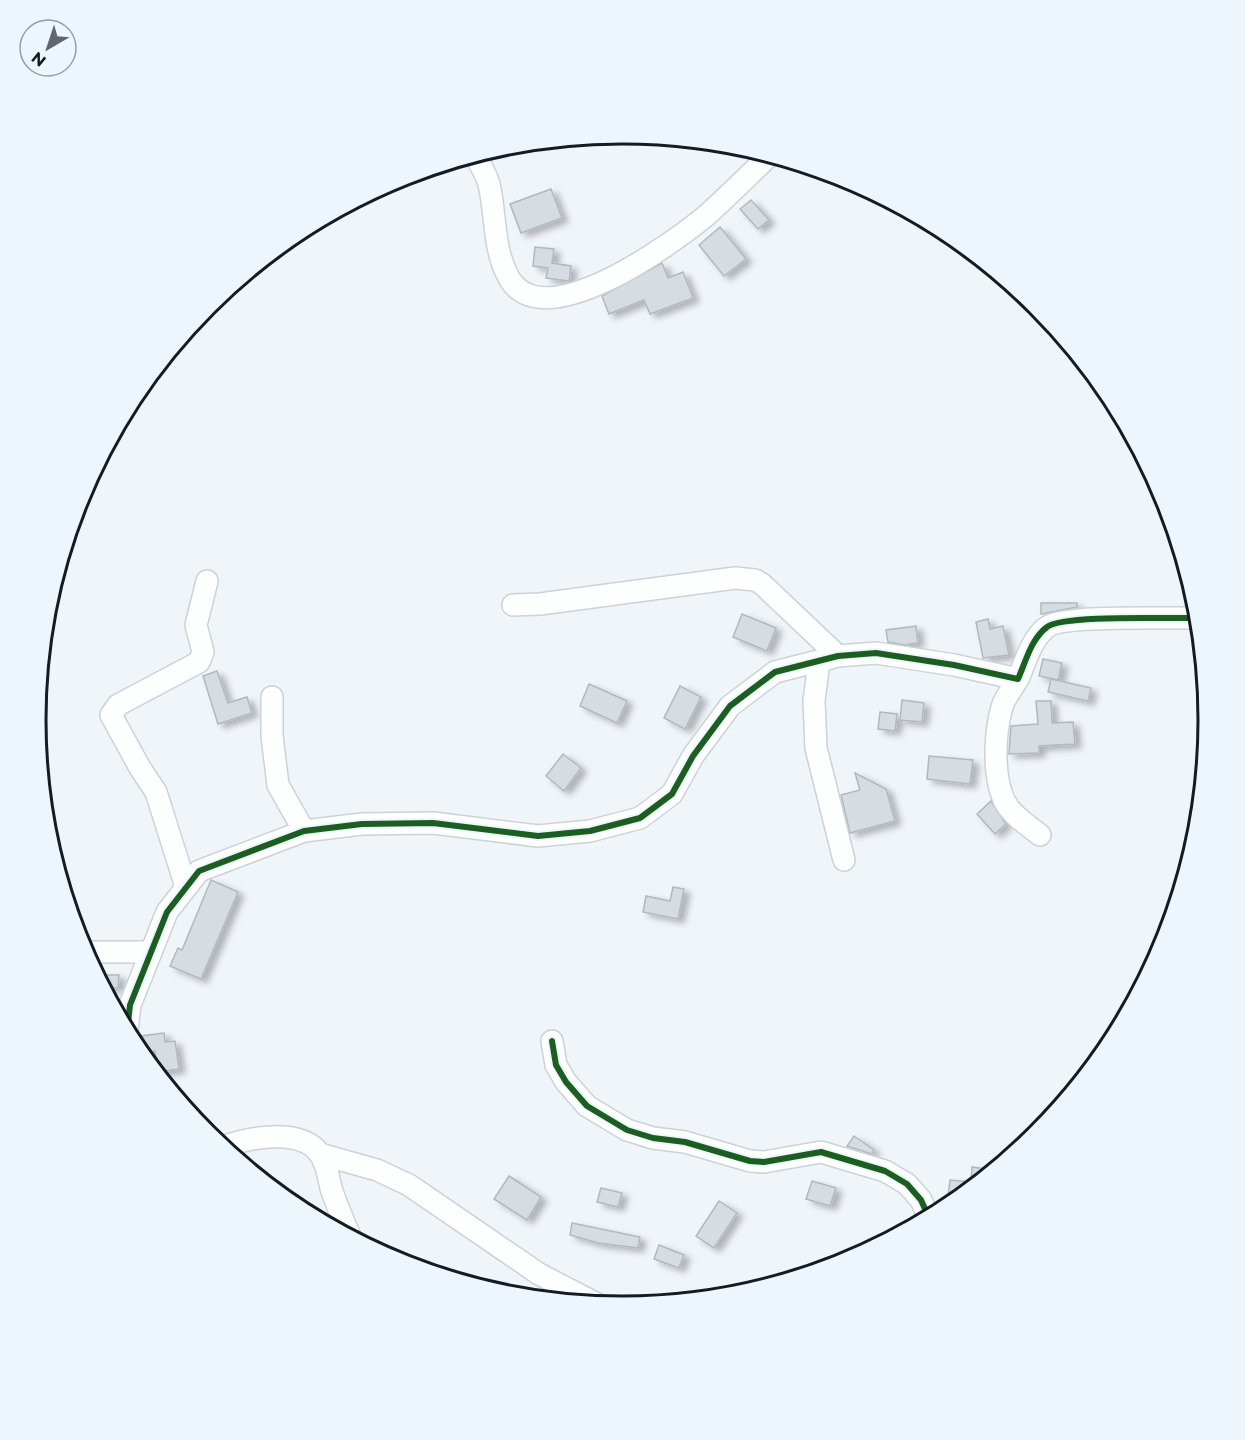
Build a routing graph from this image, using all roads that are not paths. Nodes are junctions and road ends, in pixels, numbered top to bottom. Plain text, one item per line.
1 (763, 162) edge
2 (479, 163) edge
3 (207, 581) dead end
4 (513, 605) dead end
5 (1189, 618) edge
6 (829, 659) junction
7 (1018, 679) junction
8 (272, 697) dead end
9 (304, 831) junction
10 (1040, 835) dead end
11 (844, 860) dead end
12 (186, 887) junction
13 (95, 952) edge
14 (151, 952) junction
15 (129, 1016) edge
16 (552, 1041) dead end
17 (233, 1143) edge
18 (320, 1154) junction
19 (925, 1210) edge
20 (346, 1225) edge
21 (578, 1294) edge

1 - 2 street
3 - 12 street
4 - 6 street
5 - 7 street
6 - 7 street
6 - 9 street
6 - 11 street
7 - 10 street
8 - 9 street
9 - 12 street
12 - 14 street
13 - 14 street
14 - 15 street
16 - 19 street
17 - 18 street
18 - 20 street
18 - 21 street

